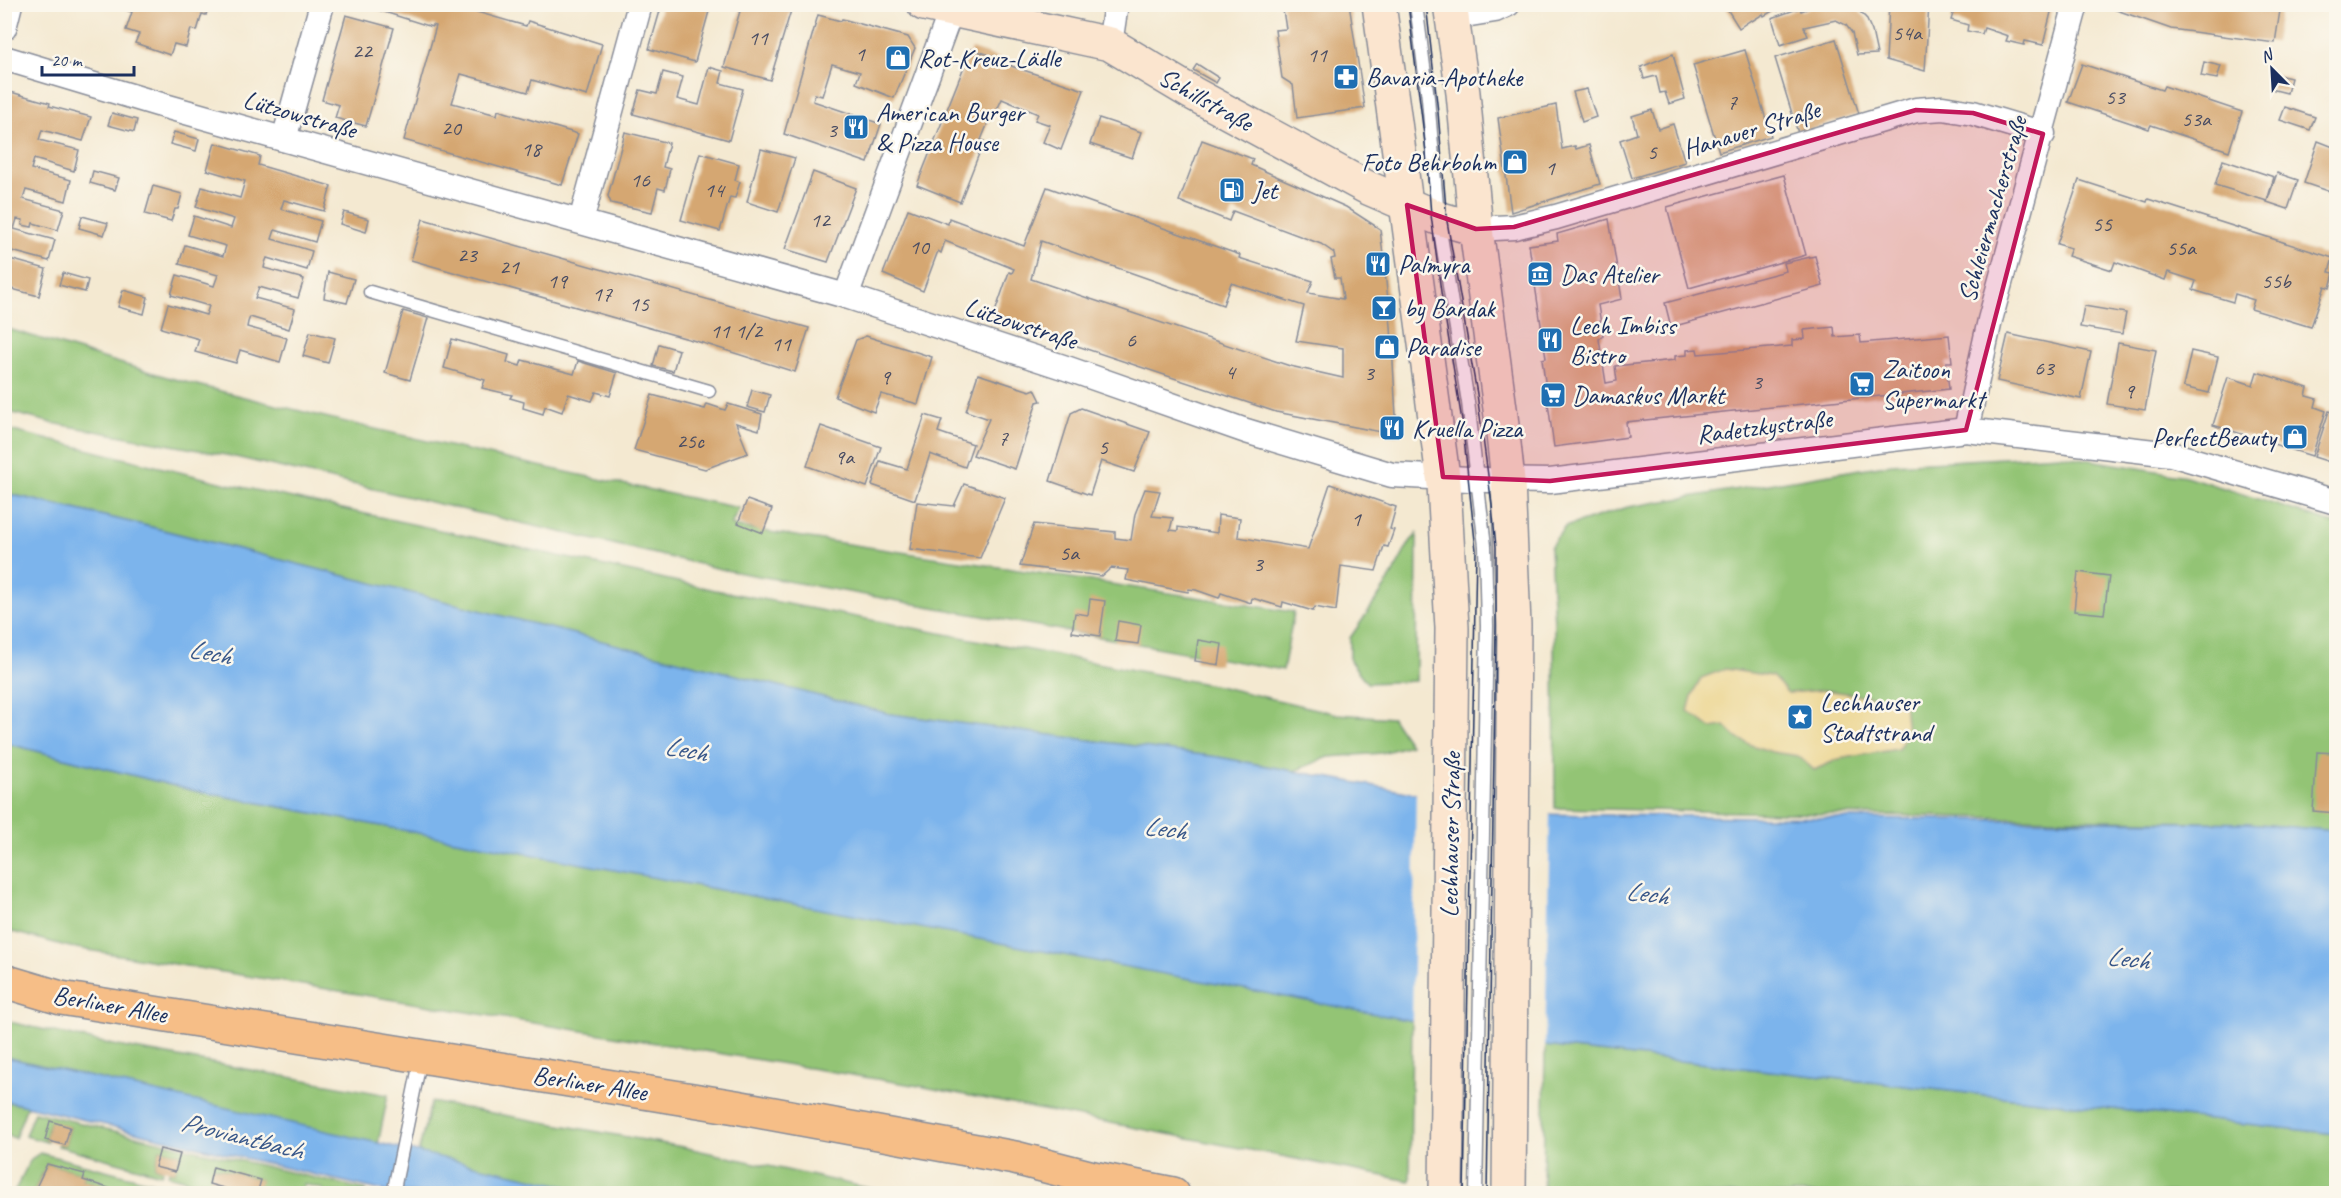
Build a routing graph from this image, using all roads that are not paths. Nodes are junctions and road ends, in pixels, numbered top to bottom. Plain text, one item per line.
1 (10, 4) edge
2 (322, 4) edge
3 (640, 4) edge
4 (1116, 4) edge
5 (1378, 4) edge
6 (1416, 4) edge
7 (1508, 4) edge
8 (2076, 4) edge
9 (938, 8) edge
10 (1451, 11) edge
11 (4, 28) edge
12 (1110, 44) junction
13 (4, 58) edge
14 (2043, 134) junction
15 (284, 139) junction
16 (1407, 205) junction
17 (1438, 218) junction
18 (581, 221) junction
19 (1476, 229) junction
20 (370, 292) dead end
21 (846, 296) junction
22 (709, 391) dead end
23 (1966, 430) junction
24 (1443, 477) junction
25 (1492, 480) junction
26 (2337, 502) edge
27 (1501, 626) junction
28 (4, 981) edge
29 (421, 1056) junction
30 (1091, 1186) edge
31 (393, 1194) edge
32 (1173, 1194) edge
33 (1446, 1194) edge
34 (1476, 1194) edge
35 (1509, 1194) edge

1 - 11 street
2 - 15 street
3 - 18 street
4 - 12 street
5 - 16 street, Lechhauser Straße
6 - 17 lane
7 - 10 street
8 - 14 street, Schleiermacherstraße
9 - 12 street, Schillstraße
9 - 21 street
10 - 19 street
12 - 16 street, Schillstraße
13 - 15 street, Lützowstraße
14 - 19 street, Hanauer Straße
14 - 23 street, Schleiermacherstraße
15 - 18 street, Lützowstraße
16 - 17 street, Schillstraße
16 - 24 street, Lechhauser Straße
17 - 19 street, Schillstraße
17 - 25 lane
18 - 21 street, Lützowstraße
19 - 25 street
20 - 22 lane
21 - 24 street, Lützowstraße
23 - 25 street, Radetzkystraße
23 - 26 street, Radetzkystraße
24 - 25 street, Radetzkystraße
24 - 33 street, Lechhauser Straße
25 - 27 street
27 - 34 lane
27 - 35 street
28 - 29 main road, Berliner Allee
29 - 30 main road, Berliner Allee
29 - 31 lane
30 - 32 main road, Berliner Allee

